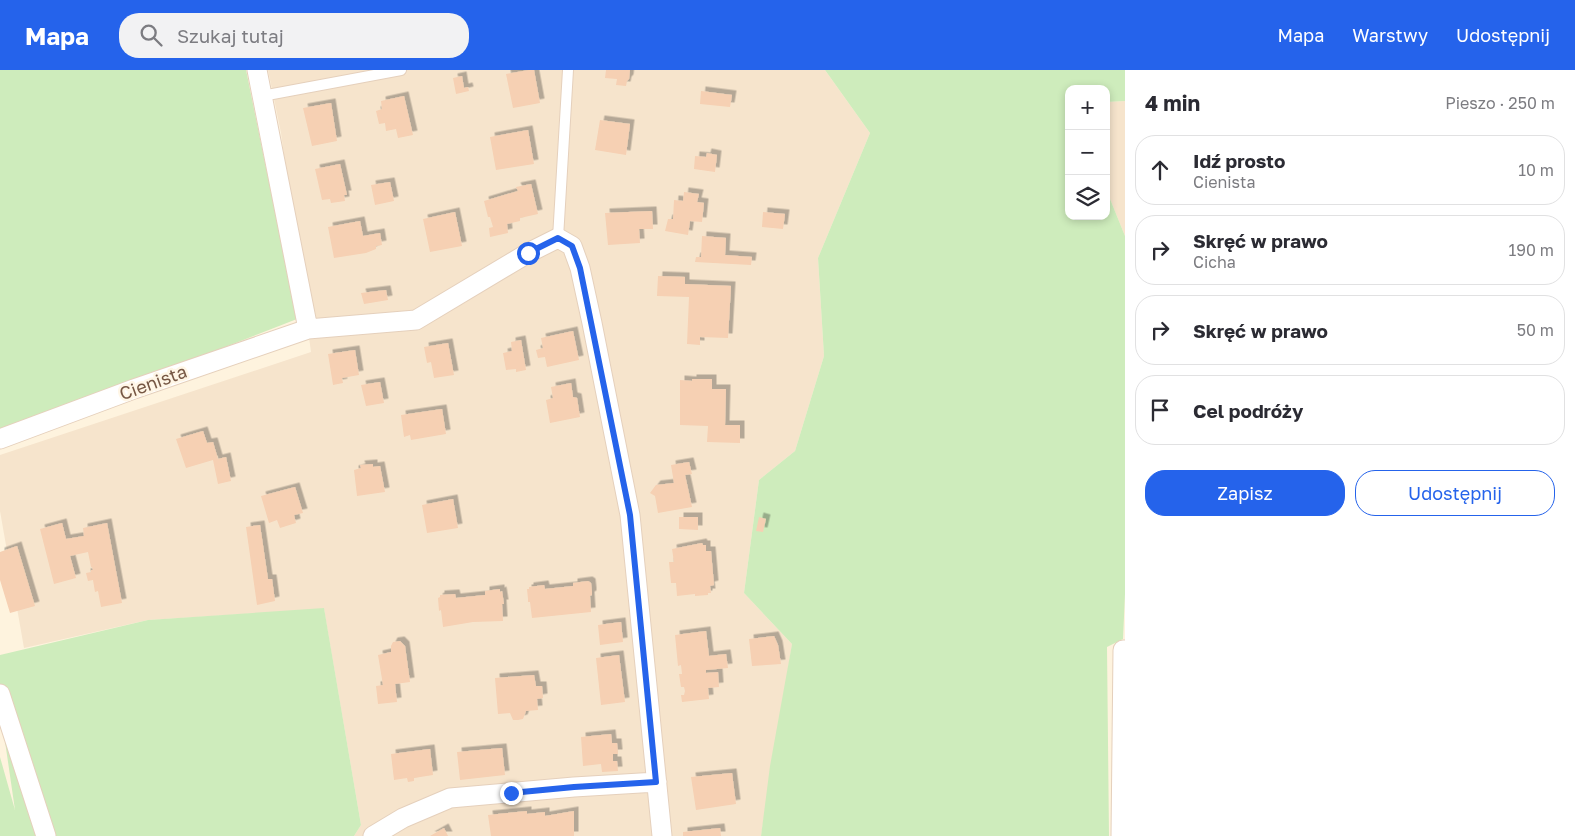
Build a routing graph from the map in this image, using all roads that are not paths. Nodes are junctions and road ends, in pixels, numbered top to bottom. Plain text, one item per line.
1 (257, 70) edge
2 (401, 70) edge
3 (568, 70) edge
4 (262, 96) junction
5 (558, 238) junction
6 (308, 329) junction
7 (0, 439) edge
8 (1125, 650) edge
9 (0, 694) edge
10 (656, 782) junction
11 (46, 836) edge
12 (373, 836) edge
13 (662, 836) edge
14 (1121, 836) edge

1 - 4 street
2 - 4 lane
3 - 5 lane
4 - 6 street
5 - 6 street, Cienista
5 - 10 street
6 - 7 street, Cienista
8 - 14 street
9 - 11 street
10 - 12 street
10 - 13 street

